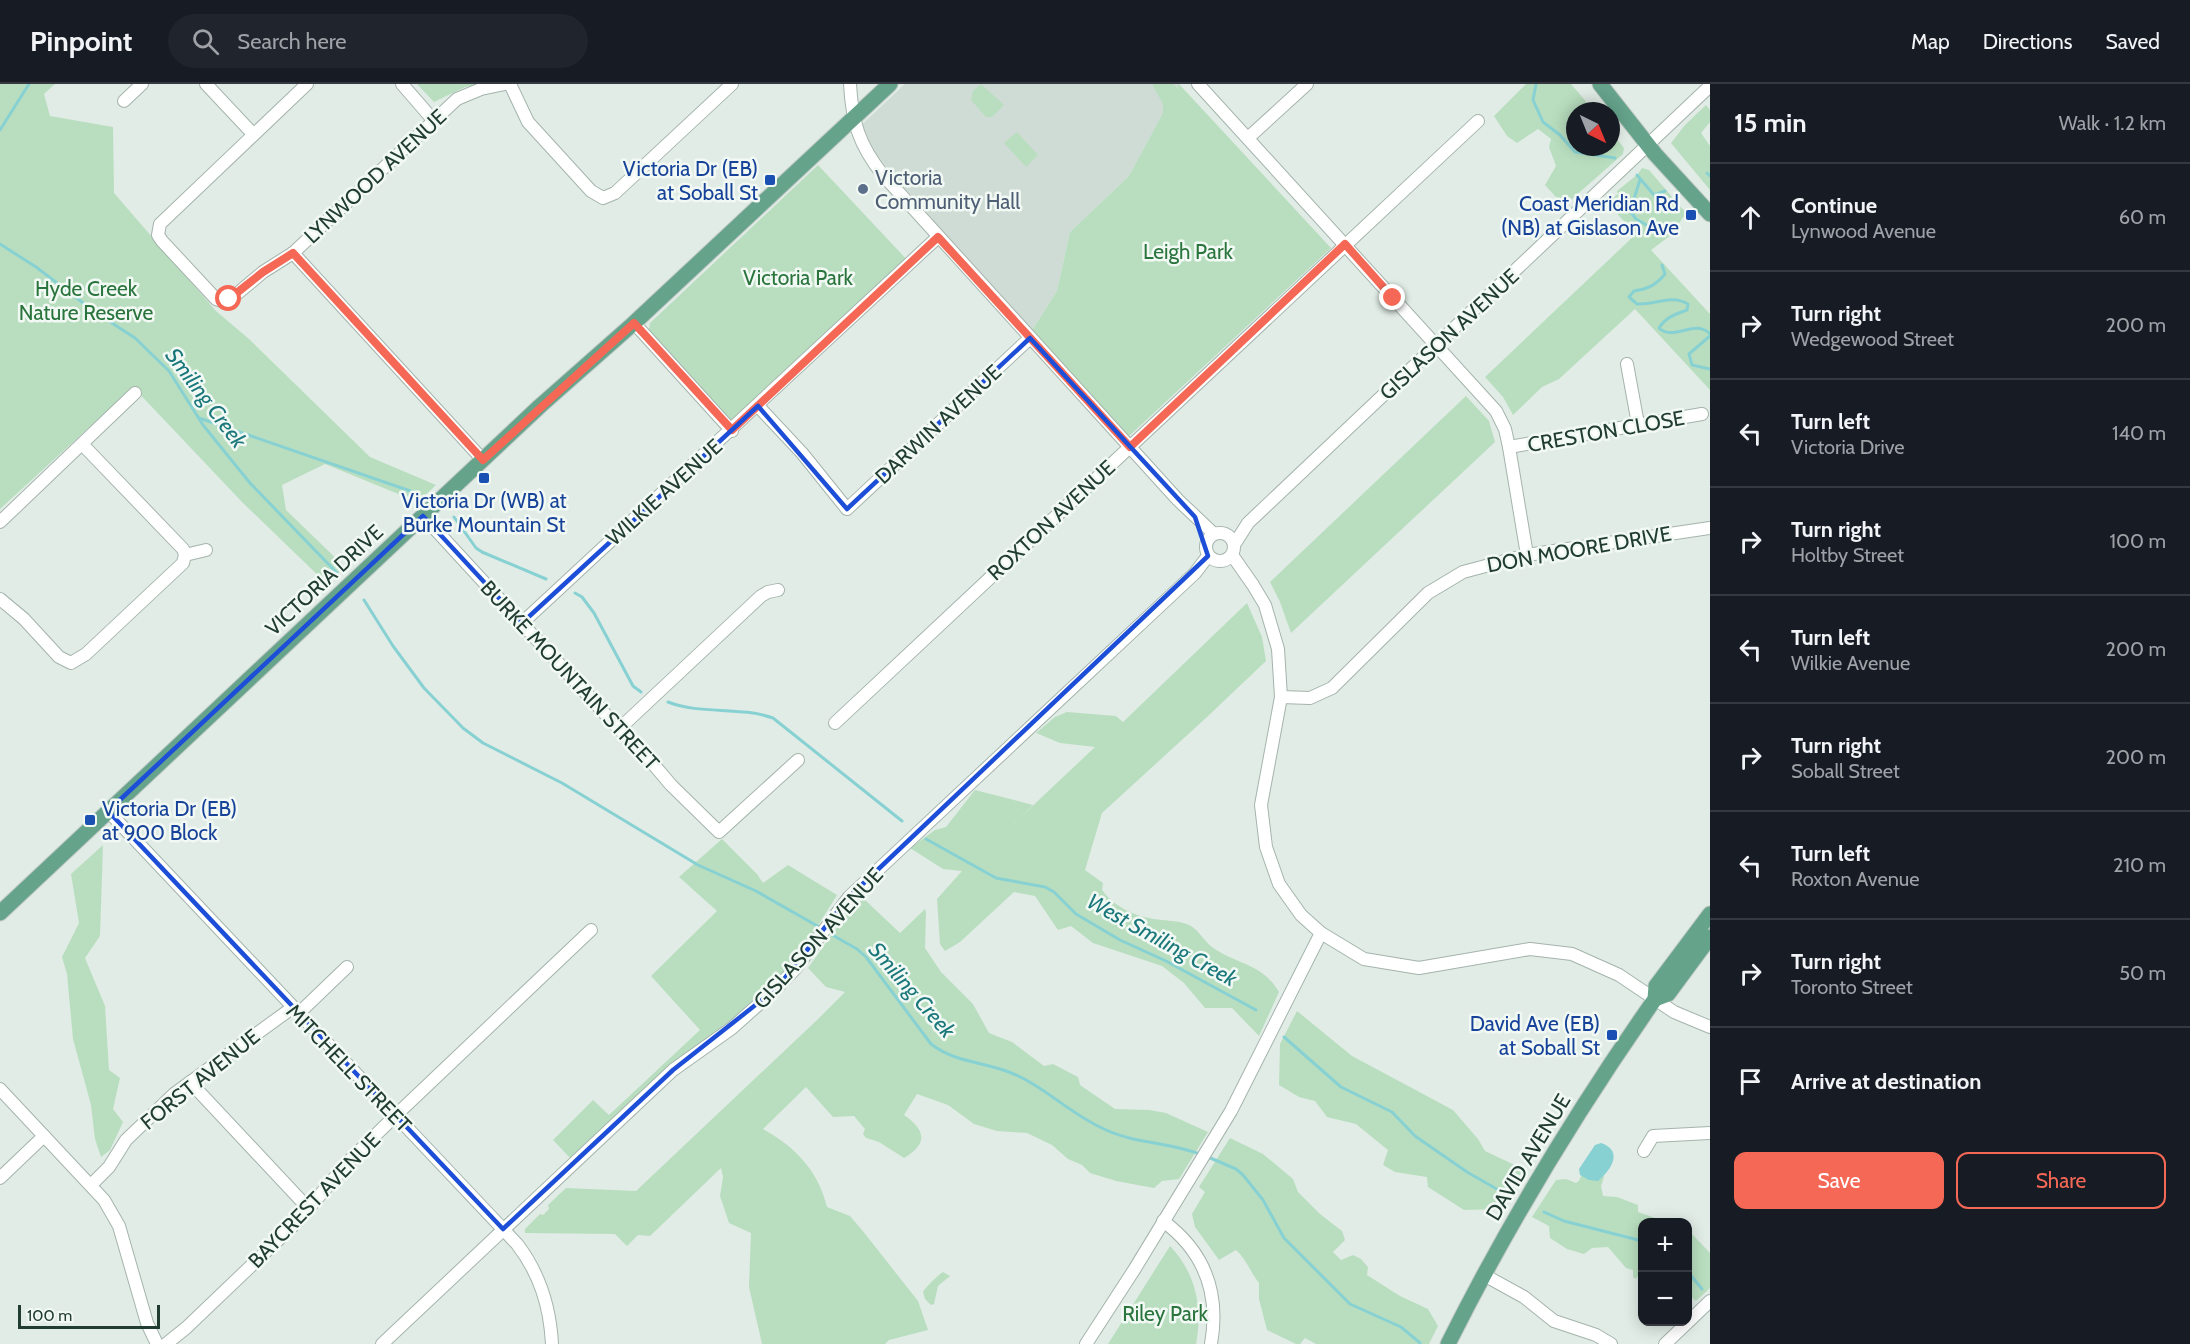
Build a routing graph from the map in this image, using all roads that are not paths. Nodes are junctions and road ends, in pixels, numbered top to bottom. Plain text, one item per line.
1 (142, 84) edge
2 (206, 84) edge
3 (307, 84) edge
4 (402, 84) edge
5 (505, 84) edge
6 (510, 84) edge
7 (732, 84) edge
8 (850, 84) edge
9 (890, 84) edge
10 (1198, 84) edge
11 (1306, 84) edge
12 (1600, 84) edge
13 (1710, 86) edge
14 (124, 101) dead end
15 (853, 119) junction
16 (434, 121) junction
17 (1478, 121) dead end
18 (253, 134) junction
19 (1248, 138) junction
20 (1648, 144) junction
21 (1710, 214) edge
22 (938, 237) junction
23 (1345, 244) junction
24 (293, 253) junction
25 (634, 323) junction
26 (1030, 338) junction
27 (1437, 344) junction
28 (1627, 364) dead end
29 (135, 393) dead end
30 (758, 406) junction
31 (1702, 414) dead end
32 (1638, 424) junction
33 (732, 430) junction
34 (81, 444) junction
35 (1130, 447) junction
36 (1509, 447) junction
37 (483, 460) junction
38 (423, 516) junction
39 (0, 522) edge
40 (1710, 528) edge
41 (1220, 548) junction
42 (206, 550) dead end
43 (185, 555) junction
44 (1527, 555) junction
45 (778, 590) dead end
46 (0, 599) edge
47 (522, 623) junction
48 (1281, 698) junction
49 (835, 723) dead end
50 (619, 729) junction
51 (798, 760) dead end
52 (108, 812) junction
53 (0, 913) edge
54 (1710, 914) edge
55 (591, 930) dead end
56 (1321, 933) junction
57 (1710, 937) edge
58 (347, 967) dead end
59 (1655, 999) junction
60 (295, 1011) junction
61 (1710, 1027) edge
62 (190, 1082) junction
63 (0, 1089) edge
64 (395, 1116) junction
65 (1710, 1133) edge
66 (44, 1136) junction
67 (1644, 1151) dead end
68 (0, 1178) edge
69 (91, 1185) junction
70 (308, 1208) junction
71 (1163, 1221) junction
72 (503, 1229) junction
73 (1484, 1275) junction
74 (1710, 1301) edge
75 (157, 1344) edge
76 (166, 1344) edge
77 (382, 1344) edge
78 (552, 1344) edge
79 (1086, 1344) edge
80 (1211, 1344) edge
81 (1448, 1344) edge
82 (1611, 1344) edge
83 (1665, 1344) edge

1 - 14 street
2 - 18 street
3 - 18 street
4 - 16 street
5 - 16 street, LYNWOOD AVENUE
6 - 7 street
8 - 15 street
9 - 15 main road, VICTORIA DRIVE
10 - 19 street
11 - 19 street
12 - 20 main road
13 - 20 street, GISLASON AVENUE
15 - 22 street
15 - 25 main road, VICTORIA DRIVE
16 - 24 street, LYNWOOD AVENUE
17 - 23 street, ROXTON AVENUE
18 - 24 street, LYNWOOD AVENUE
19 - 23 street
20 - 21 main road
20 - 27 street, GISLASON AVENUE
22 - 26 street
22 - 30 street, WILKIE AVENUE
23 - 27 street
23 - 35 street, ROXTON AVENUE
24 - 37 street
25 - 33 street
25 - 37 main road, VICTORIA DRIVE
26 - 30 street, DARWIN AVENUE
26 - 35 street
27 - 36 street
27 - 41 street, GISLASON AVENUE
28 - 32 street
29 - 34 street
30 - 33 street, WILKIE AVENUE
31 - 32 street, CRESTON CLOSE
32 - 36 street, CRESTON CLOSE
33 - 47 street, WILKIE AVENUE
34 - 39 street
34 - 43 street
35 - 41 street
35 - 49 street, ROXTON AVENUE
36 - 44 street
37 - 38 main road, VICTORIA DRIVE
38 - 47 street, BURKE MOUNTAIN STREET
38 - 52 main road, VICTORIA DRIVE
40 - 44 street, DON MOORE DRIVE
41 - 48 street
41 - 72 street, GISLASON AVENUE
42 - 43 street
43 - 46 street
44 - 48 street, DON MOORE DRIVE
45 - 50 street
47 - 50 street, BURKE MOUNTAIN STREET
48 - 56 street
50 - 51 street, BURKE MOUNTAIN STREET
52 - 53 main road, VICTORIA DRIVE
52 - 60 street, MITCHELL STREET
54 - 59 main road, DAVID AVENUE
55 - 64 street, BAYCREST AVENUE
56 - 59 street
56 - 71 street
57 - 59 main road, DAVID AVENUE
58 - 60 street, FORST AVENUE
59 - 61 street
59 - 73 main road, DAVID AVENUE
60 - 62 street, FORST AVENUE
60 - 64 street, MITCHELL STREET
62 - 69 street, FORST AVENUE
62 - 70 street
63 - 66 street
64 - 70 street, BAYCREST AVENUE
64 - 72 street, MITCHELL STREET
65 - 67 street
66 - 68 street
66 - 69 street
69 - 75 street
70 - 76 street, BAYCREST AVENUE
71 - 79 street
71 - 80 street
72 - 77 street, GISLASON AVENUE
72 - 78 street, MITCHELL STREET
73 - 81 main road, DAVID AVENUE
73 - 82 street
74 - 83 street

